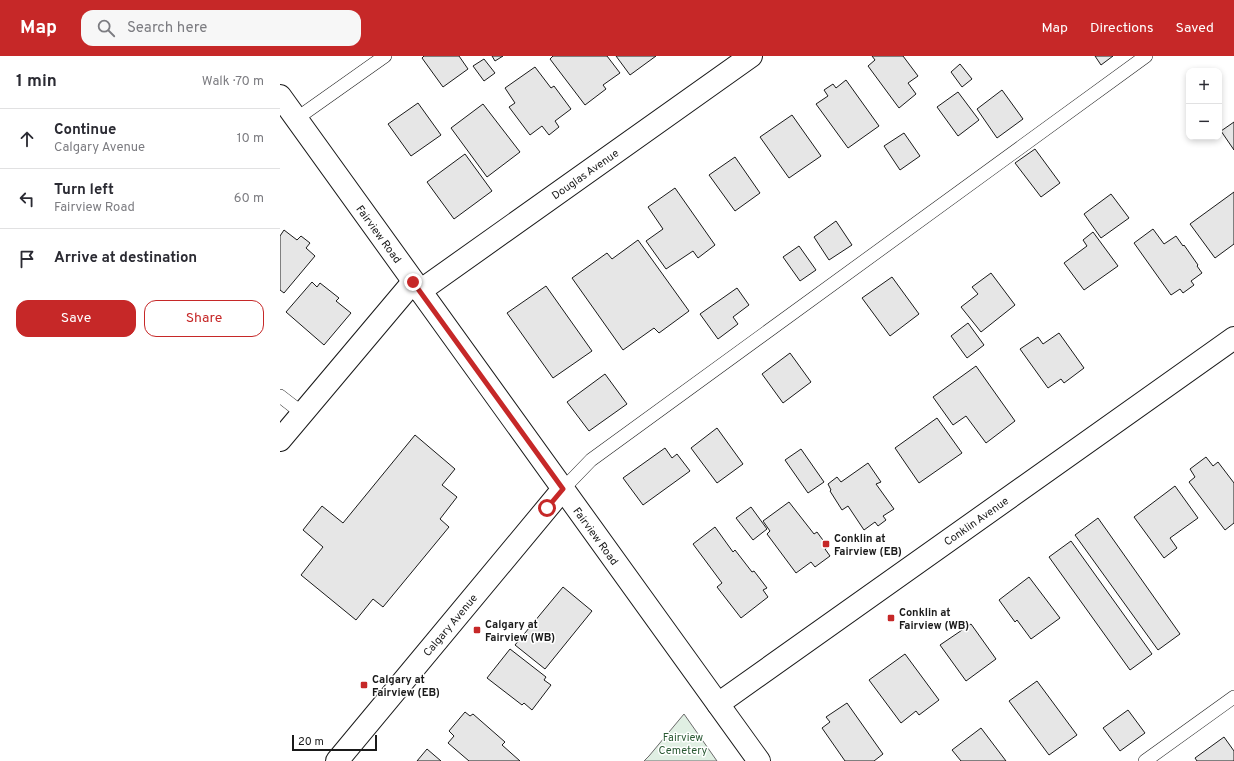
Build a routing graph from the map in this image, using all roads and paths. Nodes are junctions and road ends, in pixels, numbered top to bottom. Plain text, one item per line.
1 (385, 56) edge
2 (750, 56) edge
3 (1146, 56) edge
4 (280, 96) edge
5 (296, 119) junction
6 (417, 287) junction
7 (1234, 338) edge
8 (280, 396) edge
9 (302, 413) junction
10 (280, 440) edge
11 (563, 489) junction
12 (1234, 697) edge
13 (718, 704) junction
14 (337, 761) edge
15 (759, 761) edge
16 (1145, 761) edge

1 - 5 lane
2 - 6 street, Douglas Avenue
3 - 11 lane
4 - 5 street, Fairview Road
5 - 6 street, Fairview Road
6 - 9 street, Douglas Avenue
6 - 11 street, Fairview Road
7 - 13 street, Conklin Avenue
8 - 9 lane
9 - 10 street, Douglas Avenue
11 - 13 street, Fairview Road
11 - 14 street, Calgary Avenue
12 - 16 lane
13 - 15 street, Fairview Road

